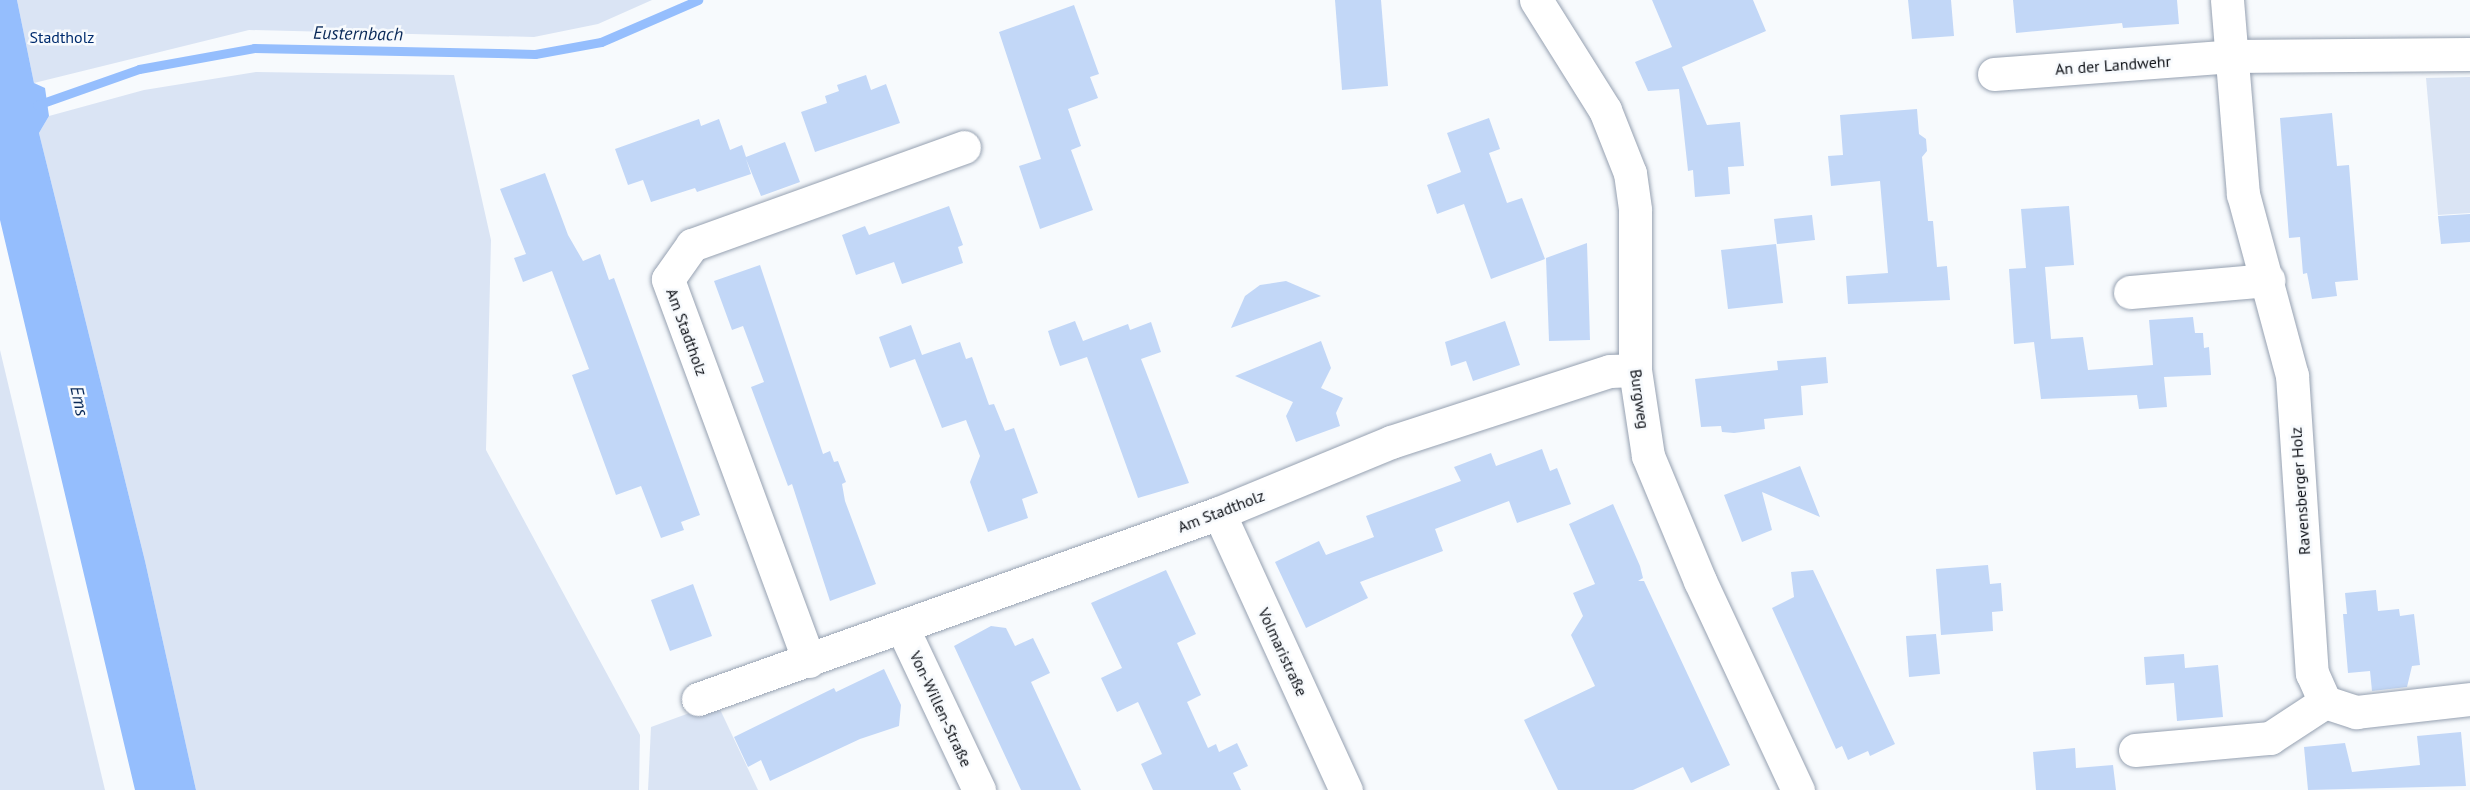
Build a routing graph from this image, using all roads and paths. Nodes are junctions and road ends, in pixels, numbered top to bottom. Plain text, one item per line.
1 (1536, 0) edge
2 (2227, 0) edge
3 (2470, 54) edge
4 (2232, 56) junction
5 (1994, 74) dead end
6 (964, 147) dead end
7 (2268, 280) junction
8 (2130, 292) dead end
9 (1635, 370) junction
10 (1219, 513) junction
11 (903, 629) junction
12 (809, 661) junction
13 (698, 699) dead end
14 (2470, 699) edge
15 (2325, 702) junction
16 (2136, 750) dead end
17 (979, 790) edge
18 (1346, 790) edge
19 (1798, 790) edge

1 - 9 street, Burgweg
2 - 4 street
3 - 4 street, An der Landwehr
4 - 5 street, An der Landwehr
4 - 7 street, Ravensberger Holz
6 - 12 street, Am Stadtholz
7 - 8 street
7 - 15 street, Ravensberger Holz
9 - 10 street, Am Stadtholz
9 - 19 street, Burgweg
10 - 11 street, Am Stadtholz
10 - 18 street, Volmaristraße
11 - 12 street, Am Stadtholz
11 - 17 street, Von-Willen-Straße
12 - 13 street, Am Stadtholz
14 - 15 street
15 - 16 street

